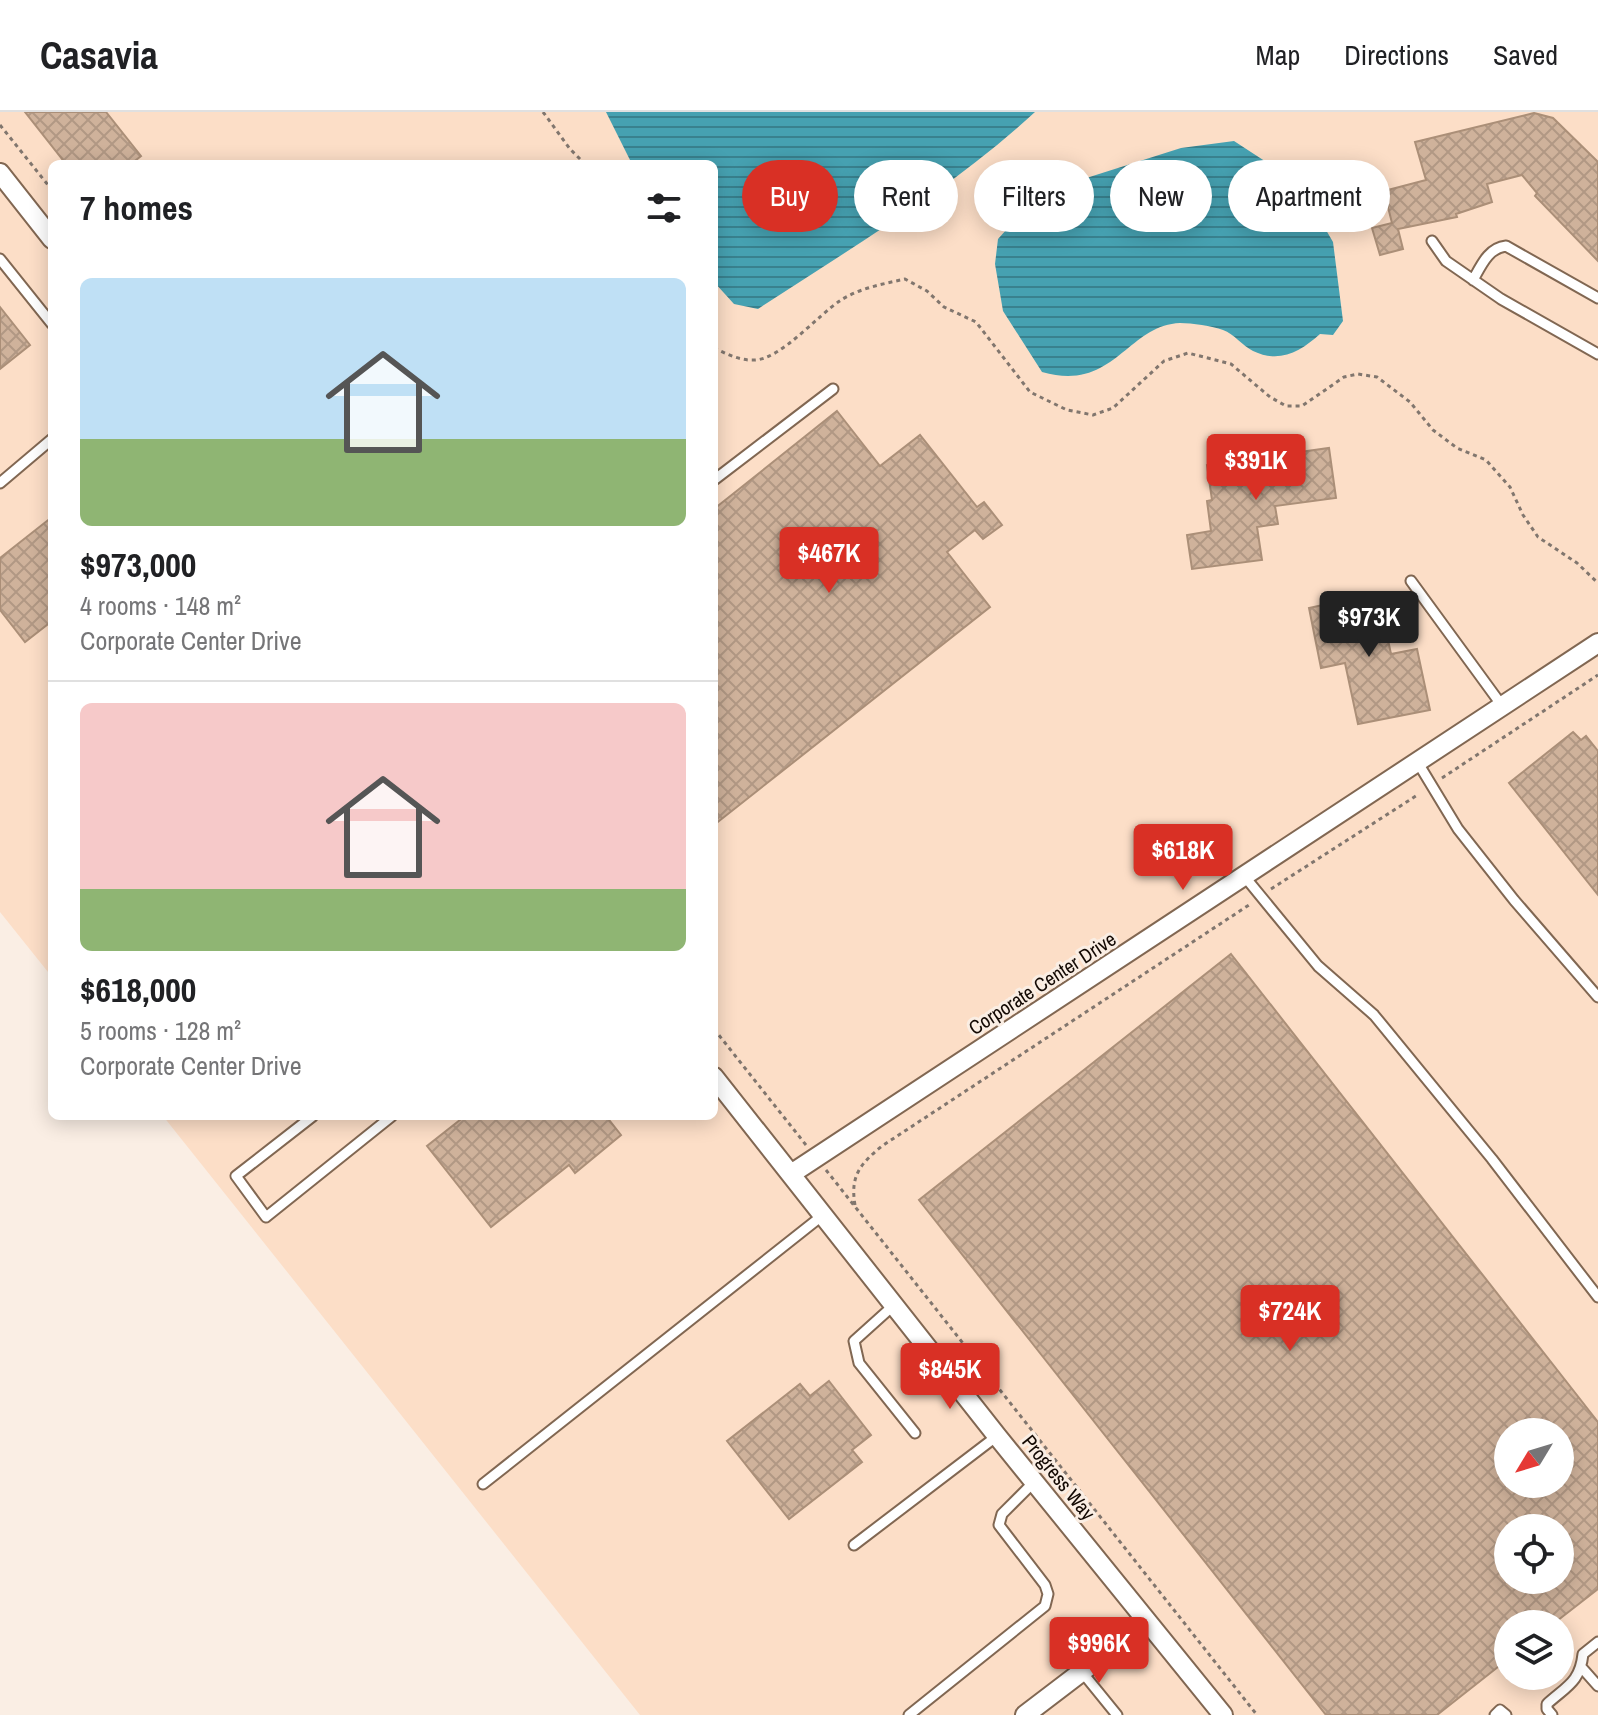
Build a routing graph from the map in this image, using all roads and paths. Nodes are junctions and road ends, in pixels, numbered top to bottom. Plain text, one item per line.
1 (543, 112) edge
2 (0, 125) edge
3 (581, 160) edge
4 (0, 173) edge
5 (48, 185) edge
6 (48, 234) edge
7 (1432, 241) dead end
8 (0, 259) edge
9 (1473, 280) junction
10 (1598, 298) edge
11 (48, 319) edge
12 (718, 350) edge
13 (1598, 354) edge
14 (833, 389) dead end
15 (48, 442) edge
16 (718, 477) edge
17 (0, 483) edge
18 (1411, 581) dead end
19 (1598, 583) edge
20 (1598, 643) edge
21 (1598, 675) edge
22 (1503, 707) junction
23 (1418, 763) junction
24 (1432, 785) junction
25 (1245, 877) junction
26 (1261, 896) junction
27 (1598, 997) edge
28 (718, 1034) edge
29 (718, 1082) edge
30 (308, 1120) edge
31 (387, 1120) edge
32 (816, 1158) junction
33 (791, 1174) junction
34 (855, 1205) junction
35 (823, 1215) junction
36 (1598, 1297) edge
37 (894, 1305) junction
38 (915, 1433) dead end
39 (997, 1436) junction
40 (1034, 1482) junction
41 (483, 1484) dead end
42 (854, 1545) dead end
43 (1147, 1622) junction
44 (1598, 1642) edge
45 (1582, 1668) junction
46 (1082, 1672) junction
47 (1598, 1686) edge
48 (1546, 1713) edge
49 (909, 1715) edge
50 (1025, 1715) edge
51 (1117, 1715) edge
52 (1223, 1715) edge
53 (1257, 1715) edge
54 (1495, 1715) edge
55 (1506, 1715) edge

1 - 3 path
2 - 5 path
4 - 6 street
7 - 9 lane
8 - 11 lane
9 - 10 lane
9 - 13 lane
12 - 19 path
14 - 16 lane
15 - 17 lane
18 - 22 lane
20 - 22 street, Corporate Center Drive
21 - 24 path
22 - 23 street, Corporate Center Drive
23 - 24 lane
23 - 25 street, Corporate Center Drive
24 - 26 path
24 - 27 lane
25 - 26 lane
25 - 32 street, Corporate Center Drive
26 - 34 path
26 - 36 lane
28 - 32 path
29 - 33 street, Progress Way
30 - 31 lane
32 - 33 street, Corporate Center Drive
32 - 34 path
33 - 35 street, Progress Way
34 - 53 path
35 - 37 street, Progress Way
35 - 41 lane
37 - 38 lane
37 - 39 street, Progress Way
39 - 40 street, Progress Way
39 - 42 lane
40 - 43 street, Progress Way
40 - 49 lane
43 - 46 street
43 - 52 street, Progress Way
44 - 45 lane
45 - 47 lane
45 - 48 lane
46 - 50 street
46 - 51 lane
54 - 55 lane

